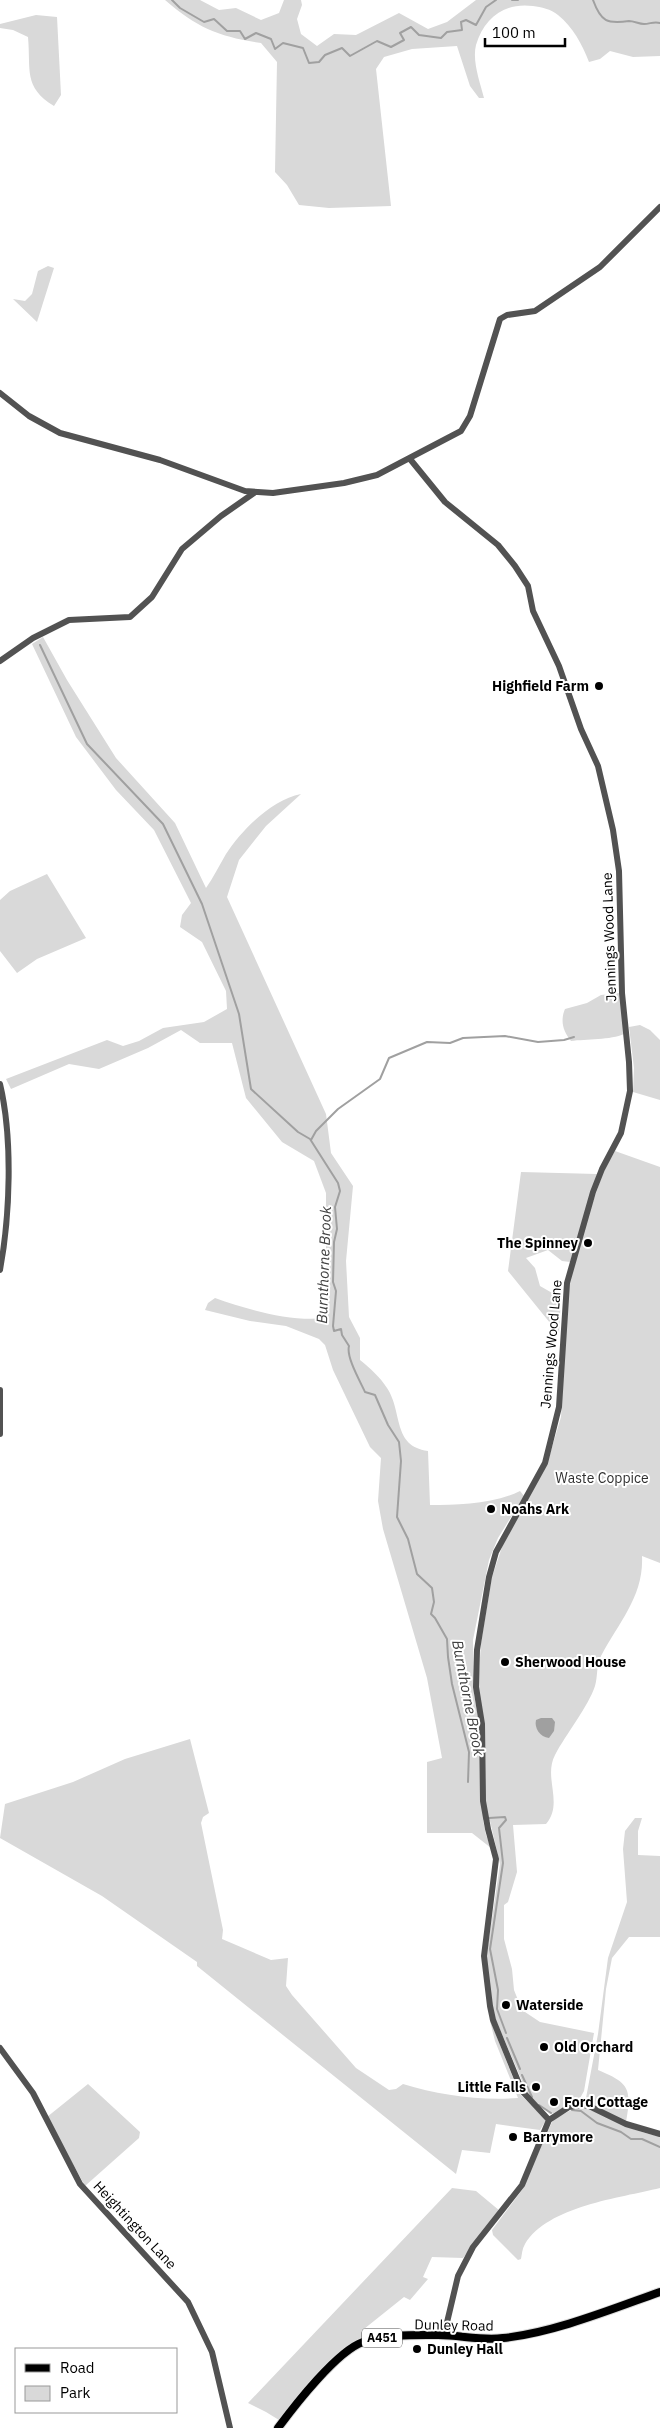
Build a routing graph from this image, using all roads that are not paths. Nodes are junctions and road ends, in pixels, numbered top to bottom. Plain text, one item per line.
1 (660, 207) edge
2 (0, 393) edge
3 (410, 459) junction
4 (254, 493) junction
5 (0, 661) edge
6 (0, 1084) edge
7 (0, 1270) edge
8 (0, 1390) edge
9 (0, 1434) edge
10 (0, 2048) edge
11 (549, 2120) junction
12 (660, 2134) edge
13 (660, 2292) edge
14 (444, 2335) junction
15 (230, 2428) edge
16 (278, 2428) edge

1 - 3 street
2 - 4 street
3 - 4 street
3 - 11 street, Jennings Wood Lane
4 - 5 street
6 - 7 street
8 - 9 street
10 - 15 street, Heightington Lane
11 - 12 street
11 - 14 street
13 - 14 main road, Dunley Road / A451
14 - 16 main road, Dunley Road / A451

